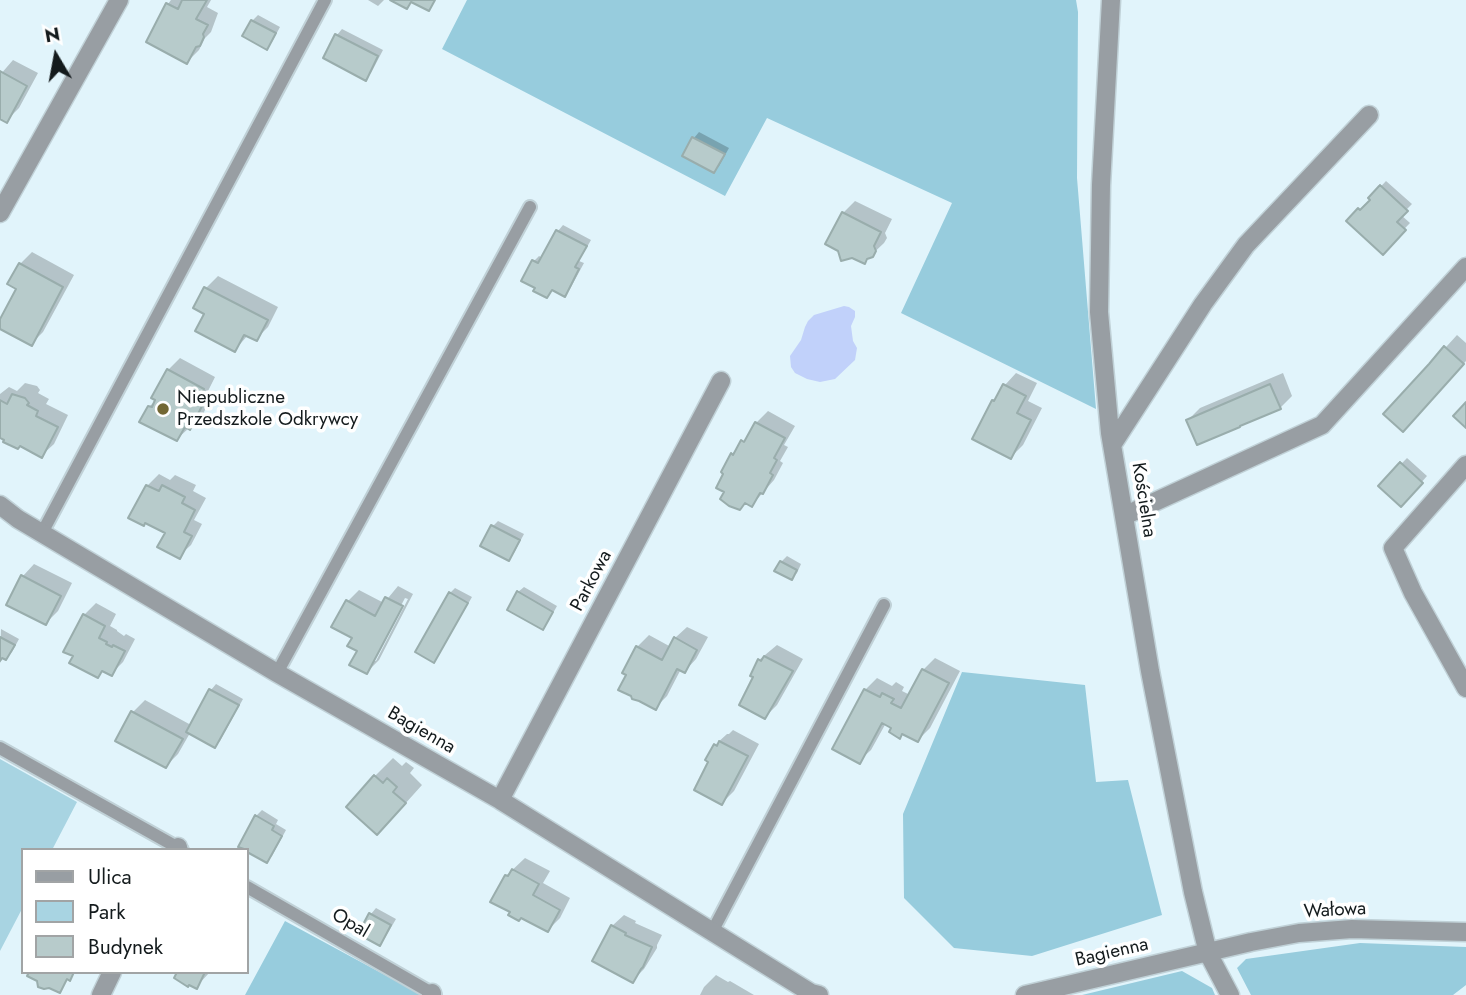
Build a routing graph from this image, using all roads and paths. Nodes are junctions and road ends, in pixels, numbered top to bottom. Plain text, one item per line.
1 (119, 0) edge
2 (325, 0) edge
3 (1111, 0) edge
4 (1369, 115) dead end
5 (530, 207) dead end
6 (0, 213) edge
7 (1466, 267) edge
8 (721, 381) dead end
9 (1112, 445) junction
10 (1466, 465) edge
11 (0, 505) edge
12 (1124, 516) junction
13 (42, 533) junction
14 (884, 605) dead end
15 (277, 673) junction
16 (1466, 688) edge
17 (0, 748) edge
18 (500, 800) junction
19 (177, 848) edge
20 (248, 888) edge
21 (712, 932) junction
22 (1466, 932) edge
23 (1208, 953) junction
24 (111, 974) edge
25 (100, 995) edge
26 (432, 995) edge
27 (819, 995) edge
28 (1025, 995) edge
29 (1230, 995) edge

1 - 6 street
2 - 13 lane
3 - 9 street, Kościelna
4 - 9 street
5 - 15 lane
7 - 12 street
8 - 18 street, Parkowa
9 - 12 street, Kościelna
10 - 16 street
11 - 13 street, Bagienna
12 - 23 street, Kościelna
13 - 15 street, Bagienna
14 - 21 lane
15 - 18 street, Bagienna
17 - 19 lane
18 - 21 street, Bagienna
20 - 26 lane, Opal
21 - 27 street, Bagienna
22 - 23 street, Wałowa
23 - 28 street, Bagienna
23 - 29 street, Kościelna
24 - 25 street

